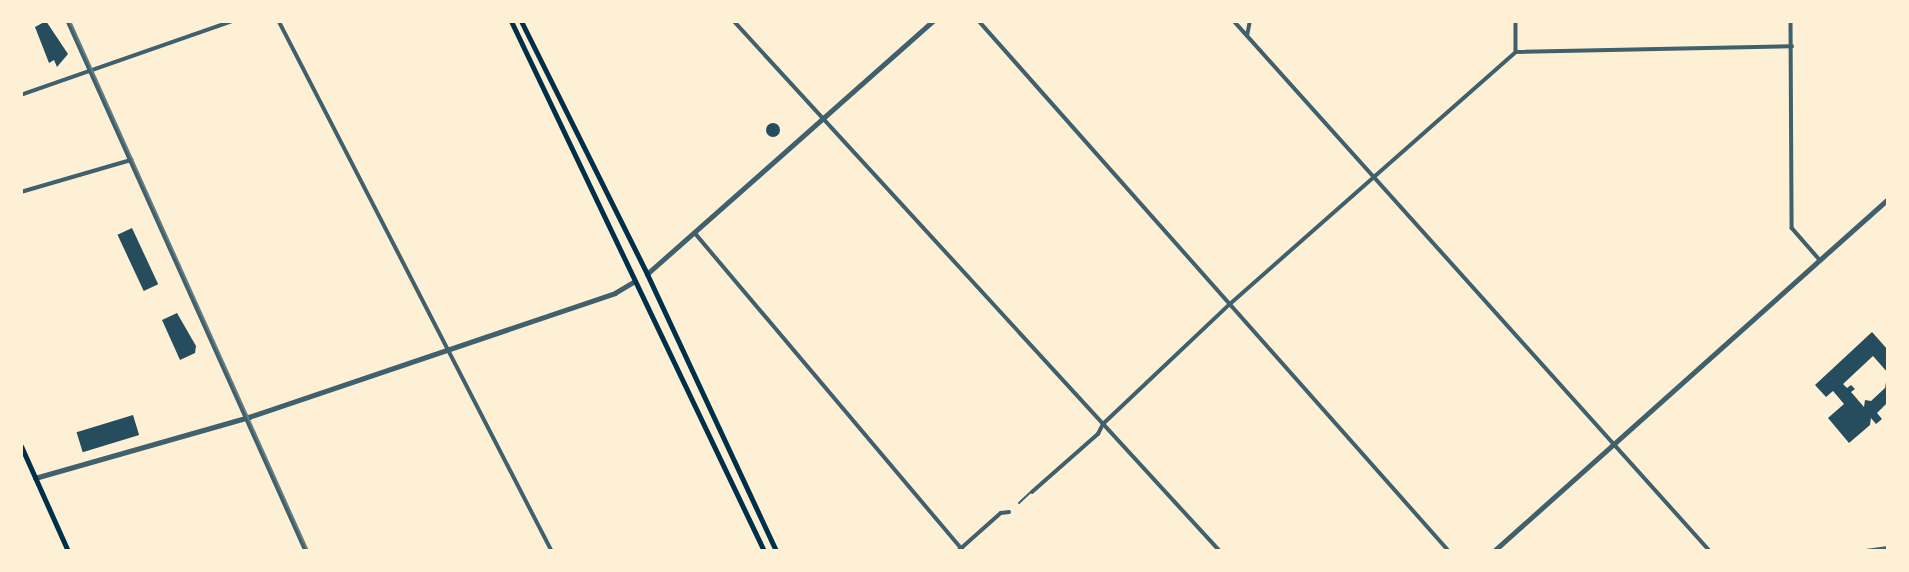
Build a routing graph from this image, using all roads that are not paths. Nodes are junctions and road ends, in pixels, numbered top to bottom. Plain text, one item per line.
1 (68, 21) edge
2 (232, 21) edge
3 (279, 21) edge
4 (512, 21) edge
5 (521, 21) edge
6 (734, 21) edge
7 (933, 21) edge
8 (979, 21) edge
9 (1234, 21) edge
10 (1250, 21) edge
11 (1516, 21) edge
12 (1791, 21) edge
13 (1247, 36) junction
14 (1792, 46) junction
15 (1516, 52) junction
16 (90, 72) junction
17 (21, 95) edge
18 (823, 119) junction
19 (131, 160) junction
20 (1376, 179) junction
21 (21, 192) edge
22 (1888, 199) edge
23 (695, 233) junction
24 (1820, 260) junction
25 (647, 274) junction
26 (636, 281) junction
27 (1230, 304) junction
28 (446, 350) junction
29 (247, 418) junction
30 (1103, 424) junction
31 (1614, 443) junction
32 (21, 446) edge
33 (35, 478) junction
34 (1032, 492) joint
35 (1019, 503) dead end
36 (1009, 512) dead end
37 (1888, 548) edge
38 (961, 550) edge
39 (68, 551) edge
40 (306, 551) edge
41 (552, 551) edge
42 (764, 551) edge
43 (776, 551) edge
44 (1220, 551) edge
45 (1450, 551) edge
46 (1493, 551) edge
47 (1710, 551) edge
48 (1866, 551) edge

1 - 16 street
2 - 16 street
3 - 28 street
4 - 26 main road
5 - 25 main road
6 - 18 street
7 - 18 street
8 - 27 street
9 - 13 street
10 - 13 street
11 - 15 street
12 - 14 street
13 - 20 street
14 - 15 street
14 - 24 street
15 - 20 street
16 - 17 street
16 - 19 street
18 - 23 street
18 - 30 street
19 - 21 street
19 - 29 street
20 - 27 street
20 - 31 street
22 - 24 street
23 - 25 street
23 - 38 street
24 - 31 street
25 - 26 main road
25 - 43 main road
26 - 28 street
26 - 42 main road
27 - 30 street
27 - 45 street
28 - 29 street
28 - 41 street
29 - 33 street
29 - 40 street
30 - 34 street
30 - 44 street
31 - 46 street
31 - 47 street
32 - 33 main road
33 - 39 main road
34 - 35 lane
36 - 38 street
37 - 48 street

